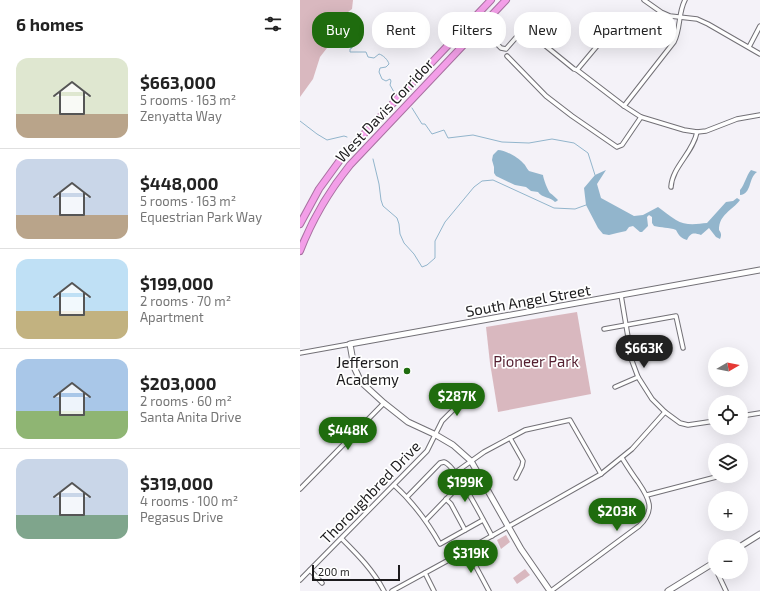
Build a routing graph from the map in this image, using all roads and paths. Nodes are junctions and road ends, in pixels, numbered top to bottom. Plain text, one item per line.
1 (491, 0) edge
2 (506, 0) edge
3 (644, 0) edge
4 (686, 0) edge
5 (680, 17) junction
6 (760, 26) edge
7 (748, 47) junction
8 (501, 48) edge
9 (595, 48) edge
10 (760, 54) edge
11 (507, 56) dead end
12 (577, 70) junction
13 (624, 106) junction
14 (760, 115) edge
15 (641, 117) junction
16 (697, 132) junction
17 (671, 187) dead end
18 (300, 224) edge
19 (300, 251) edge
20 (760, 270) edge
21 (621, 295) junction
22 (626, 325) junction
23 (604, 329) dead end
24 (350, 344) junction
25 (683, 348) dead end
26 (300, 353) edge
27 (638, 377) junction
28 (616, 387) dead end
29 (470, 393) dead end
30 (384, 404) junction
31 (665, 412) junction
32 (760, 413) edge
33 (748, 415) edge
34 (708, 422) edge
35 (436, 435) junction
36 (510, 438) junction
37 (622, 458) junction
38 (471, 461) junction
39 (456, 472) junction
40 (601, 474) junction
41 (516, 478) dead end
42 (708, 479) edge
43 (463, 484) junction
44 (394, 485) junction
45 (300, 489) edge
46 (647, 495) junction
47 (407, 497) junction
48 (446, 499) junction
49 (426, 520) junction
50 (483, 520) junction
51 (508, 526) junction
52 (465, 530) junction
53 (760, 534) edge
54 (492, 536) junction
55 (342, 539) junction
56 (748, 542) edge
57 (467, 550) junction
58 (708, 569) edge
59 (310, 570) junction
60 (425, 573) junction
61 (720, 579) edge
62 (300, 580) edge
63 (322, 582) dead end
64 (675, 589) edge
65 (384, 591) edge
66 (392, 591) edge
67 (434, 591) edge
68 (489, 591) edge
69 (550, 591) edge
70 (668, 591) edge
71 (726, 591) edge

1 - 18 highway, West Davis Corridor
2 - 19 highway, West Davis Corridor
3 - 5 street
4 - 5 street
5 - 7 street
5 - 13 street
6 - 7 street
7 - 10 street
8 - 12 street
9 - 12 street
11 - 15 street
12 - 13 street
13 - 15 street
14 - 16 street
15 - 16 street
16 - 17 street
20 - 21 street, South Angel Street
21 - 22 street
21 - 24 street, South Angel Street
22 - 23 street
22 - 25 street
22 - 27 street
24 - 26 street, South Angel Street
24 - 30 street
27 - 28 street
27 - 31 street
29 - 35 street, Thoroughbred Drive
30 - 35 street
30 - 45 street
31 - 34 street
31 - 37 street
32 - 33 street
35 - 38 street
35 - 44 street, Thoroughbred Drive
36 - 38 street
36 - 40 street
36 - 41 street
37 - 40 street
37 - 46 street
38 - 39 street
38 - 51 street
39 - 43 street
39 - 47 street
40 - 51 street
42 - 46 street
43 - 48 street
43 - 50 street
44 - 47 street
44 - 55 street, Thoroughbred Drive
46 - 69 street
47 - 49 street
48 - 49 street
48 - 52 street
49 - 52 street
50 - 52 street
50 - 54 street
51 - 54 street
51 - 69 street
53 - 56 street
54 - 57 street
55 - 59 street, Thoroughbred Drive
55 - 65 street
57 - 60 street
57 - 68 street
58 - 64 street
59 - 62 street, Thoroughbred Drive
59 - 63 street
60 - 66 street
60 - 67 street
61 - 71 street
64 - 70 street

